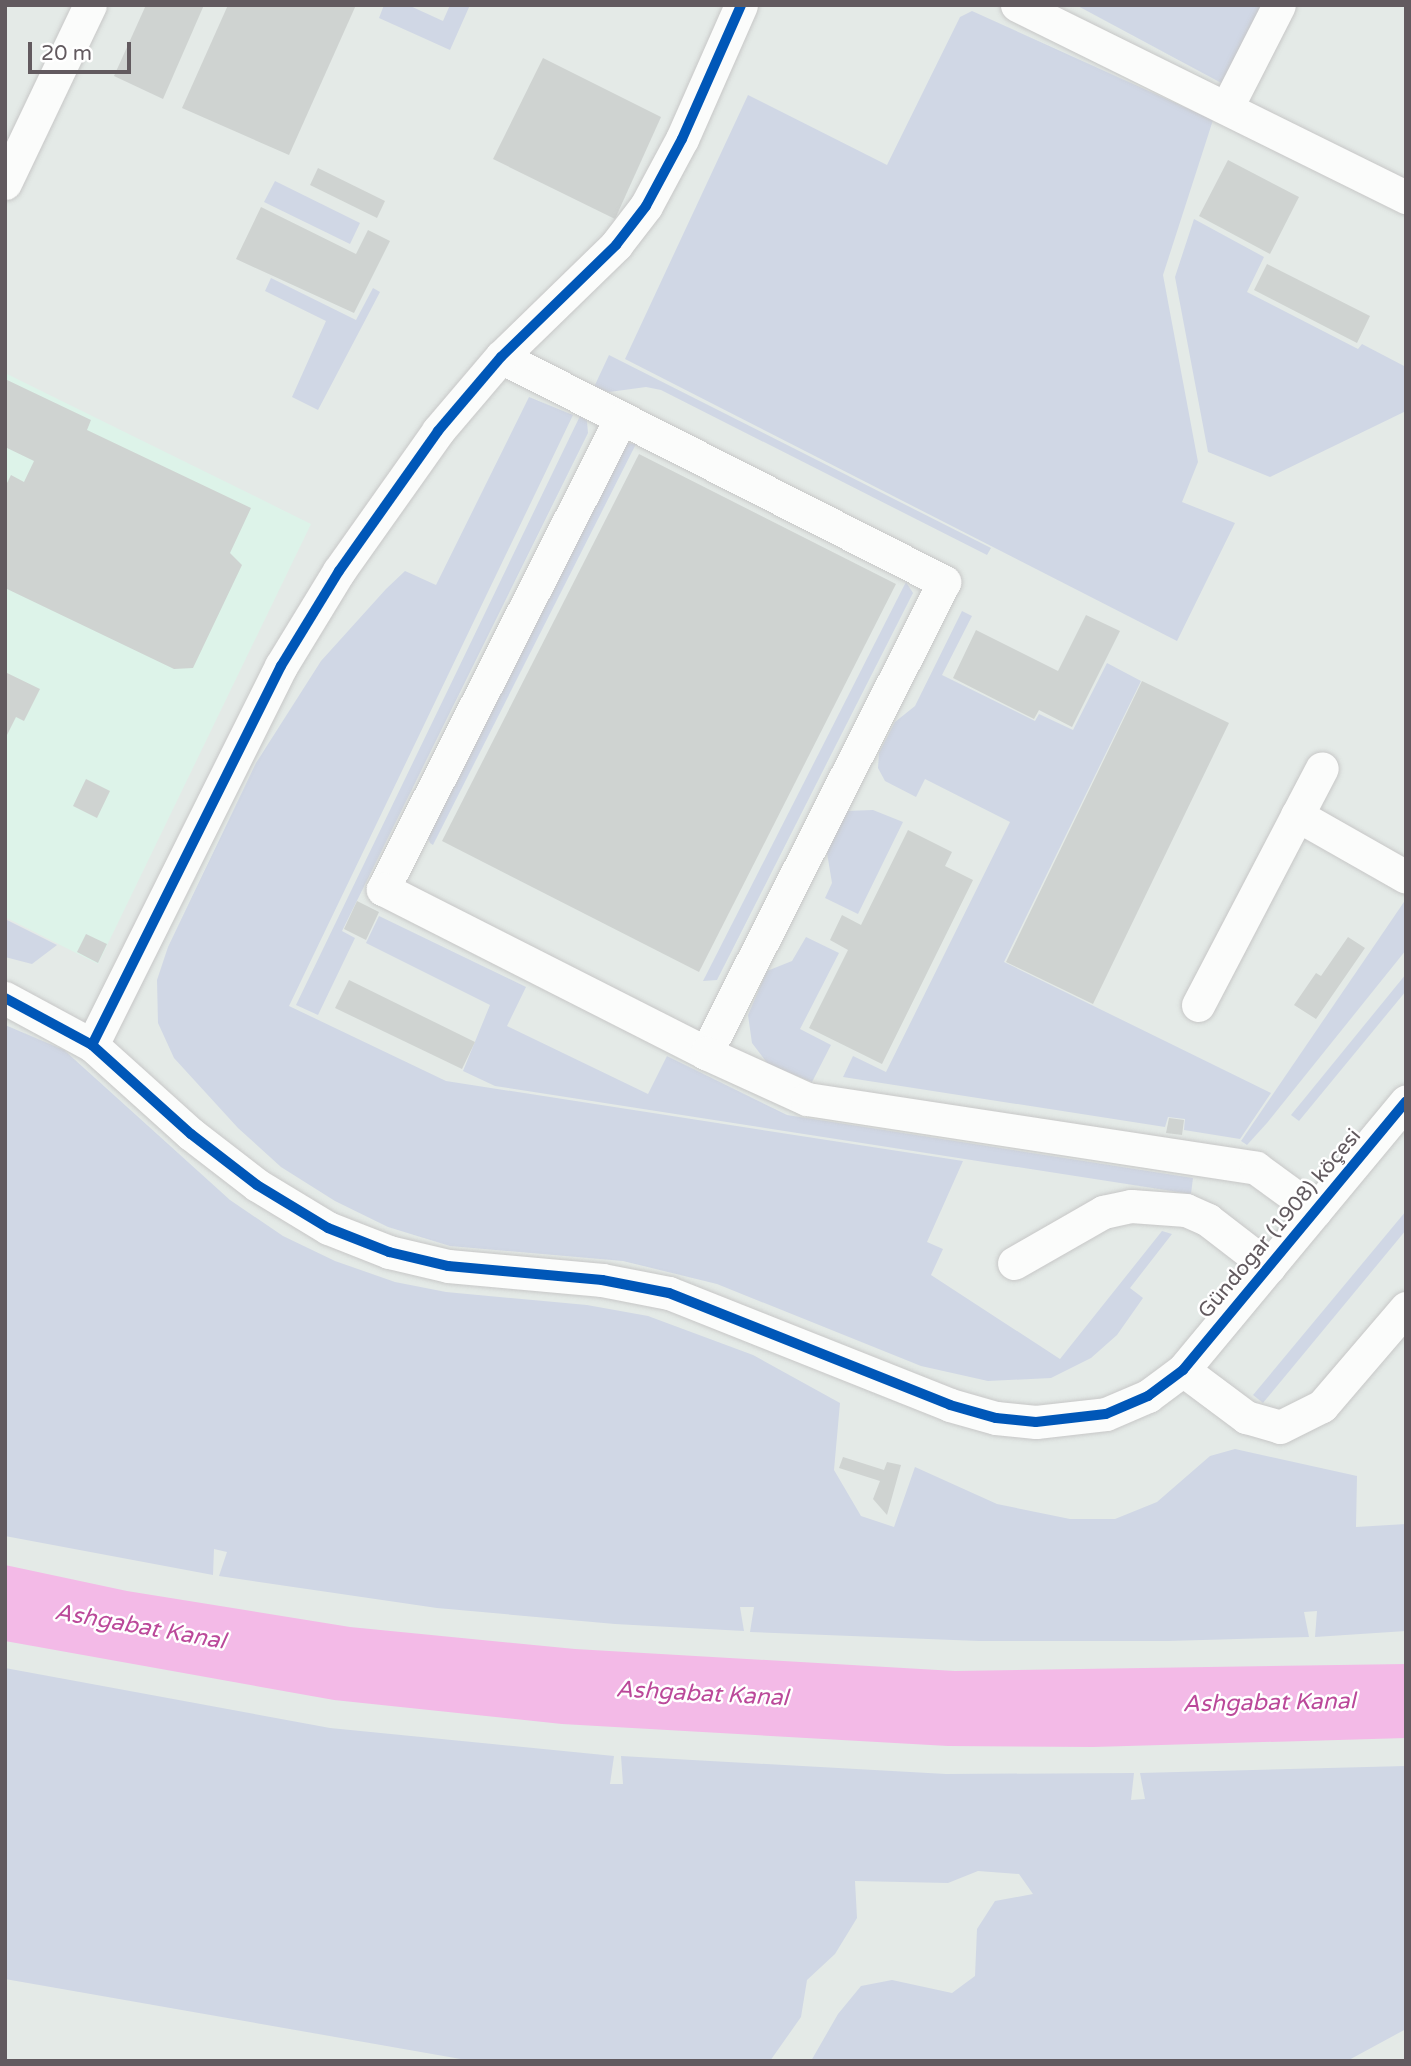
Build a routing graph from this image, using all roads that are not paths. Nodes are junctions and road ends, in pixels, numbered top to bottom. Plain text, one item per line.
1 (90, 5) edge
2 (741, 5) edge
3 (1279, 5) edge
4 (1021, 6) edge
5 (1227, 107) junction
6 (5, 183) edge
7 (1406, 197) edge
8 (501, 357) junction
9 (621, 418) junction
10 (1322, 768) dead end
11 (1297, 815) junction
12 (1406, 877) edge
13 (5, 998) edge
14 (1198, 1005) dead end
15 (92, 1045) junction
16 (706, 1053) junction
17 (1406, 1101) edge
18 (1315, 1211) junction
19 (1014, 1264) dead end
20 (1269, 1267) junction
21 (1406, 1308) edge
22 (1183, 1370) junction

1 - 6 street
2 - 8 street
3 - 5 street
4 - 5 street
5 - 7 street
8 - 9 street
8 - 15 street
9 - 16 street
9 - 16 street
10 - 11 street
11 - 12 street
11 - 14 street
13 - 15 street, Gündogar (1908) köçesi
15 - 22 street, Gündogar (1908) köçesi
16 - 18 street
17 - 18 street, Gündogar (1908) köçesi
18 - 20 street, Gündogar (1908) köçesi
19 - 20 street
20 - 22 street, Gündogar (1908) köçesi
21 - 22 street

